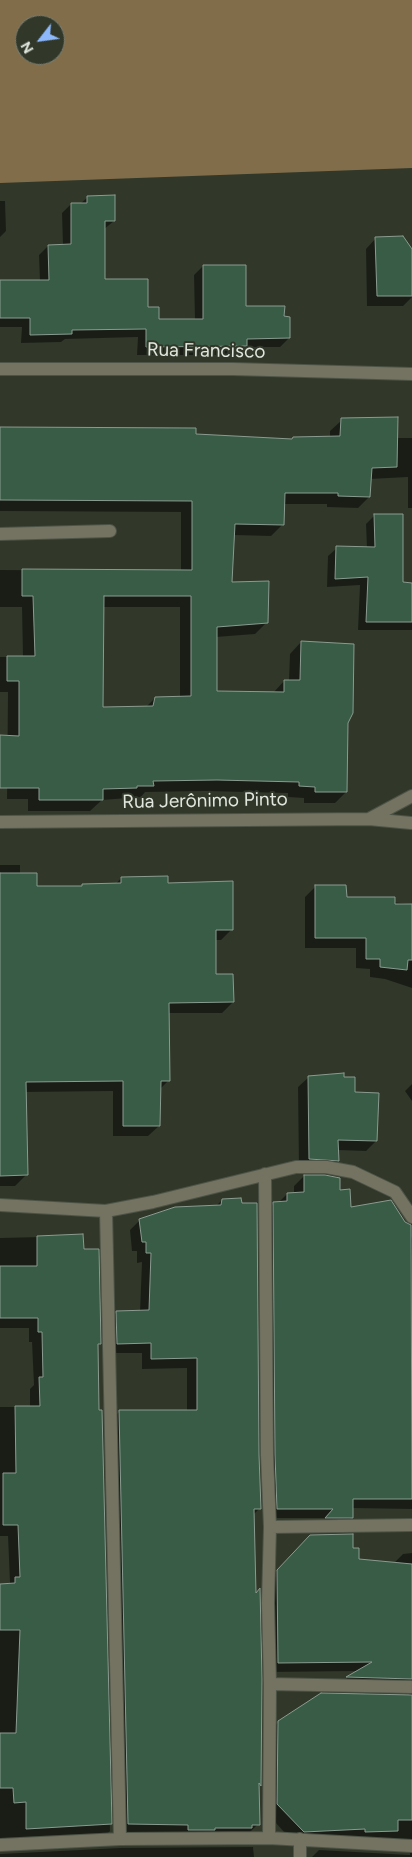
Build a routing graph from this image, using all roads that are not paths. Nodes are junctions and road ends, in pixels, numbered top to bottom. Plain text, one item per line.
1 (0, 369) edge
2 (412, 374) edge
3 (110, 531) dead end
4 (0, 534) edge
5 (412, 796) edge
6 (369, 819) junction
7 (0, 822) edge
8 (411, 823) edge
9 (265, 1174) junction
10 (0, 1204) edge
11 (106, 1211) junction
12 (412, 1217) edge
13 (412, 1525) edge
14 (270, 1527) junction
15 (270, 1684) junction
16 (412, 1687) edge
17 (269, 1838) junction
18 (120, 1839) junction
19 (300, 1839) junction
20 (0, 1845) edge
21 (412, 1846) edge
22 (300, 1857) edge

1 - 2 street, Rua Francisco
3 - 4 street
5 - 6 street
6 - 7 street, Rua Jerônimo Pinto
6 - 8 street, Rua Jerônimo Pinto
9 - 11 street
9 - 12 street
9 - 14 street
10 - 11 street
11 - 18 street
13 - 14 street
14 - 15 street
15 - 16 street
15 - 17 street
17 - 18 street
17 - 19 street
18 - 20 street
19 - 21 street
19 - 22 street

